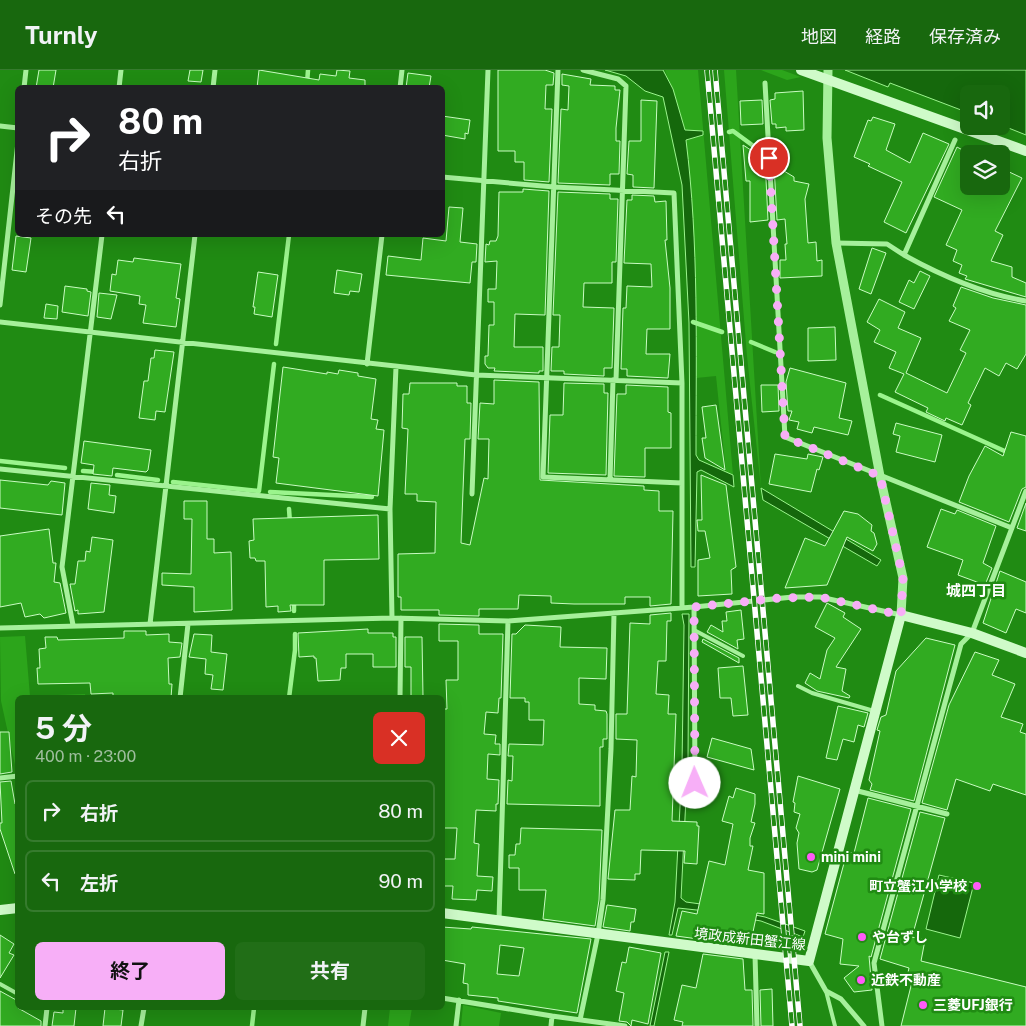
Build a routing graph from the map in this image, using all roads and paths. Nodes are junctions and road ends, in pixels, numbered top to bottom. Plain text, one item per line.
1 (26, 70) edge
2 (121, 70) edge
3 (215, 70) edge
4 (402, 70) edge
5 (488, 70) edge
6 (558, 70) edge
7 (583, 70) edge
8 (801, 70) edge
9 (828, 75) edge
10 (764, 83) dead end
11 (24, 85) edge
12 (119, 85) edge
13 (213, 85) edge
14 (400, 85) edge
15 (0, 126) edge
16 (15, 128) edge
17 (955, 140) dead end
18 (1026, 151) edge
19 (15, 169) edge
20 (445, 177) edge
21 (484, 182) junction
22 (554, 187) junction
23 (622, 190) junction
24 (102, 237) edge
25 (196, 237) edge
26 (382, 237) edge
27 (836, 243) junction
28 (904, 255) junction
29 (1026, 301) edge
30 (0, 304) edge
31 (0, 322) edge
32 (90, 334) junction
33 (183, 344) junction
34 (367, 364) junction
35 (396, 367) junction
36 (476, 375) junction
37 (546, 377) junction
38 (615, 380) junction
39 (682, 383) junction
40 (0, 469) edge
41 (880, 476) junction
42 (73, 477) junction
43 (610, 480) junction
44 (682, 483) junction
45 (166, 486) junction
46 (1026, 491) edge
47 (472, 494) dead end
48 (390, 509) junction
49 (1012, 528) junction
50 (694, 607) junction
51 (682, 608) junction
52 (614, 613) junction
53 (901, 615) junction
54 (392, 618) junction
55 (401, 618) junction
56 (508, 621) junction
57 (150, 624) junction
58 (188, 624) junction
59 (73, 625) junction
60 (0, 628) edge
61 (694, 630) junction
62 (972, 634) junction
63 (1026, 653) edge
64 (743, 656) dead end
65 (798, 686) dead end
66 (180, 695) edge
67 (400, 695) edge
68 (875, 711) junction
69 (15, 776) edge
70 (0, 778) edge
71 (695, 783) dead end
72 (854, 790) junction
73 (917, 806) junction
74 (947, 814) dead end
75 (15, 908) edge
76 (0, 910) edge
77 (445, 913) edge
78 (499, 922) junction
79 (598, 934) junction
80 (755, 955) junction
81 (809, 961) junction
82 (0, 984) edge
83 (826, 991) junction
84 (15, 992) edge
85 (445, 998) edge
86 (459, 1000) junction
87 (47, 1010) edge
88 (144, 1010) edge
89 (365, 1010) edge
90 (552, 1016) junction
91 (580, 1020) junction
92 (45, 1026) edge
93 (142, 1026) edge
94 (363, 1026) edge
95 (456, 1026) edge
96 (551, 1026) edge
97 (625, 1026) edge
98 (757, 1026) edge
99 (835, 1026) edge
100 (864, 1026) edge
101 (882, 1026) edge

1 - 11 street
2 - 12 street
3 - 13 street
4 - 14 street
5 - 21 street
6 - 22 street
7 - 23 street
8 - 9 main road
9 - 18 main road
9 - 27 street
10 - 41 street
15 - 16 street
17 - 28 street
19 - 30 street
20 - 21 street
21 - 22 street
21 - 36 street
22 - 23 street
22 - 37 street
23 - 38 street
23 - 39 street
24 - 32 street
25 - 33 street
26 - 34 street
27 - 28 street
27 - 41 street
28 - 29 street
31 - 32 street
32 - 33 street
32 - 42 street
33 - 34 street
33 - 45 street
34 - 35 street
35 - 36 street
35 - 48 street
36 - 37 street
36 - 47 street
37 - 38 street
37 - 43 street
38 - 39 street
38 - 43 street
39 - 44 street
40 - 42 street
41 - 49 street
41 - 53 street
42 - 45 street
42 - 59 street
43 - 44 street
44 - 51 street
45 - 48 street
45 - 57 street
46 - 49 street
48 - 54 street
49 - 62 street
50 - 51 street
50 - 53 street
50 - 61 street
51 - 52 street
52 - 56 street
52 - 79 street
53 - 62 main road
53 - 68 main road, 境政成新田蟹江線
54 - 55 street
54 - 58 street
55 - 56 street
55 - 67 street
56 - 78 street
57 - 58 street
57 - 59 street
58 - 66 street
59 - 60 street
61 - 64 lane
61 - 71 street
62 - 63 main road
62 - 73 street
65 - 68 lane
68 - 72 main road, 境政成新田蟹江線
69 - 70 street
72 - 73 street
72 - 81 main road, 境政成新田蟹江線
73 - 74 street
73 - 101 street
75 - 76 main road
77 - 78 main road, 境政成新田蟹江線
78 - 79 main road, 境政成新田蟹江線
79 - 80 main road, 境政成新田蟹江線
79 - 91 street
80 - 81 main road, 境政成新田蟹江線
80 - 98 street
81 - 83 street
82 - 84 lane
83 - 99 lane
83 - 100 street
85 - 86 street
86 - 90 street
86 - 95 street
87 - 92 street
88 - 93 street
89 - 94 street
90 - 91 street
90 - 96 street
91 - 97 street

